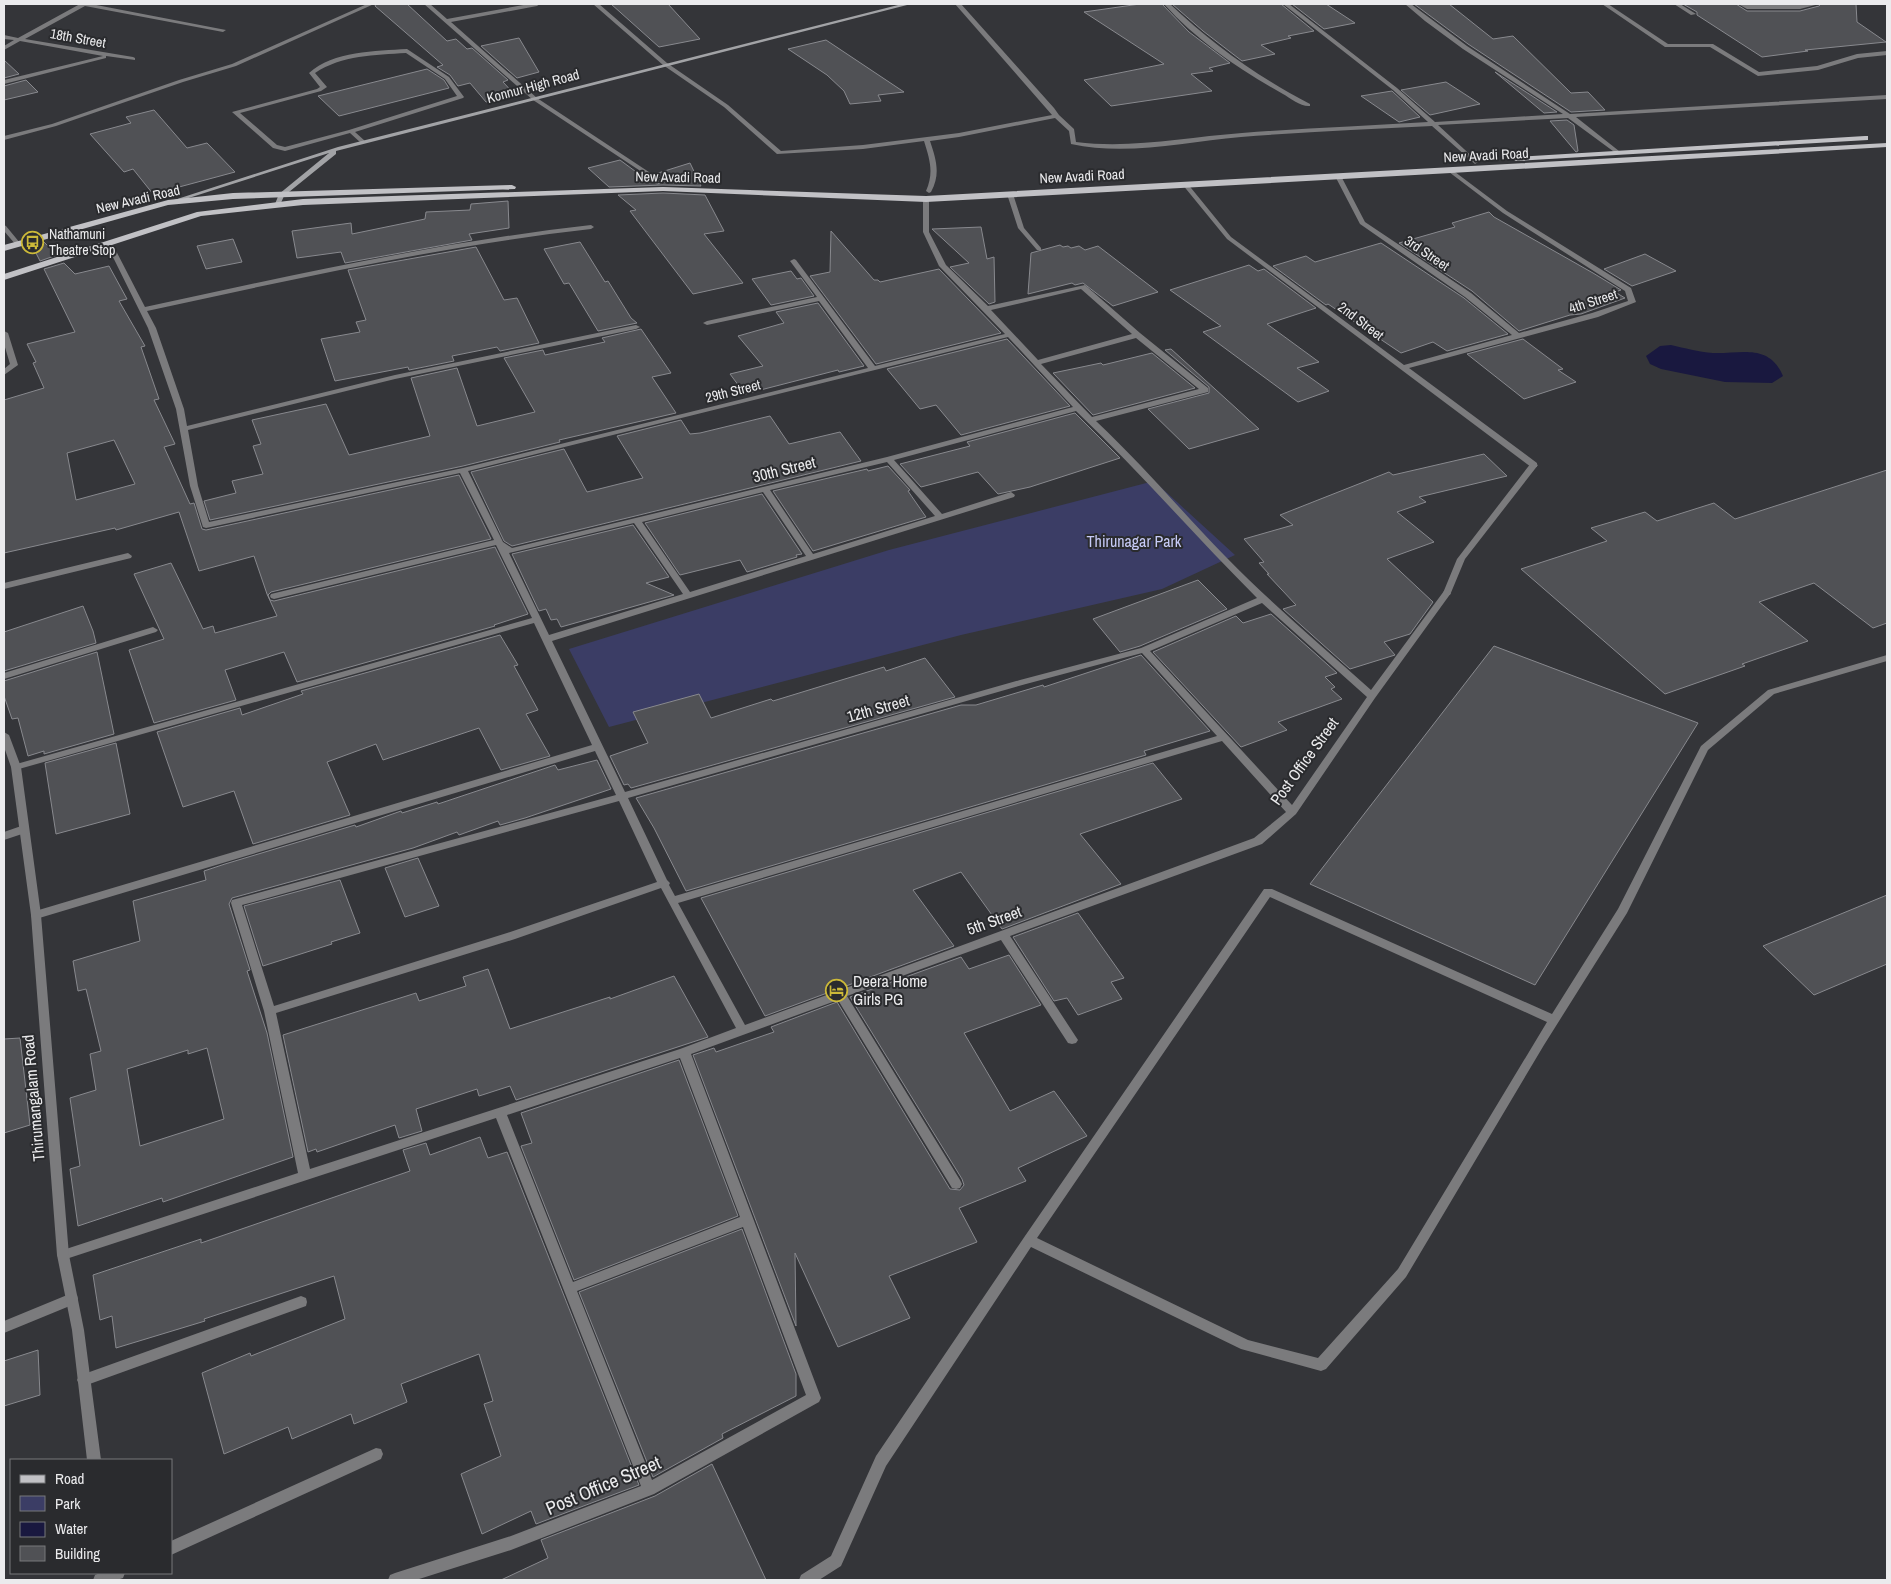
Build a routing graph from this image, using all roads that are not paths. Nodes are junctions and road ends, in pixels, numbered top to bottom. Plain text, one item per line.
1 (83, 4) edge
2 (371, 4) edge
3 (427, 4) edge
4 (537, 4) edge
5 (596, 4) edge
6 (899, 4) edge
7 (908, 4) edge
8 (958, 4) edge
9 (1167, 4) edge
10 (1286, 4) edge
11 (1408, 4) edge
12 (1605, 4) edge
13 (1677, 4) edge
14 (1741, 4) edge
15 (1816, 4) edge
16 (1798, 5) edge
17 (1693, 14) dead end
18 (445, 21) junction
19 (223, 30) dead end
20 (4, 37) edge
21 (19, 40) junction
22 (4, 48) edge
23 (1887, 53) edge
24 (107, 56) junction
25 (133, 59) dead end
26 (666, 64) junction
27 (4, 82) edge
28 (1887, 97) edge
29 (535, 98) junction
30 (1308, 105) dead end
31 (1056, 116) junction
32 (1570, 116) junction
33 (1436, 125) junction
34 (351, 131) junction
35 (1887, 136) edge
36 (4, 138) edge
37 (926, 139) junction
38 (363, 142) junction
39 (1887, 145) edge
40 (340, 148) junction
41 (1617, 152) junction
42 (1475, 162) junction
43 (1451, 171) junction
44 (1338, 176) junction
45 (660, 181) junction
46 (1185, 184) junction
47 (1010, 194) junction
48 (281, 195) junction
49 (928, 195) junction
50 (195, 200) junction
51 (168, 203) junction
52 (278, 204) junction
53 (197, 216) junction
54 (592, 226) dead end
55 (4, 227) edge
56 (18, 244) junction
57 (110, 245) junction
58 (4, 248) edge
59 (1039, 249) dead end
60 (794, 261) dead end
61 (4, 277) edge
62 (822, 298) junction
63 (986, 309) junction
64 (143, 310) junction
65 (707, 323) dead end
66 (636, 327) dead end
67 (4, 333) edge
68 (1009, 335) junction
69 (1137, 335) junction
70 (1519, 337) junction
71 (1037, 363) junction
72 (1402, 368) junction
73 (873, 369) junction
74 (4, 373) edge
75 (1078, 408) junction
76 (1092, 420) junction
77 (184, 429) junction
78 (889, 459) junction
79 (1534, 465) joint
80 (463, 470) junction
81 (765, 490) junction
82 (1011, 495) dead end
83 (940, 517) junction
84 (637, 521) junction
85 (498, 542) junction
86 (128, 556) dead end
87 (811, 557) junction
88 (4, 586) edge
89 (688, 595) junction
90 (274, 596) dead end
91 (1263, 599) junction
92 (537, 619) junction
93 (153, 630) dead end
94 (547, 639) junction
95 (1144, 650) junction
96 (1887, 658) edge
97 (4, 676) edge
98 (1372, 696) junction
99 (4, 735) edge
100 (1222, 738) junction
101 (598, 746) junction
102 (16, 767) junction
103 (621, 797) junction
104 (1292, 812) junction
105 (24, 829) junction
106 (4, 836) edge
107 (1258, 841) joint
108 (665, 882) junction
109 (672, 901) junction
110 (36, 915) junction
111 (1003, 934) junction
112 (840, 994) junction
113 (270, 1011) junction
114 (1554, 1020) junction
115 (742, 1030) junction
116 (1072, 1040) dead end
117 (684, 1052) junction
118 (500, 1113) junction
119 (305, 1176) junction
120 (956, 1184) dead end
121 (747, 1220) junction
122 (1028, 1240) junction
123 (63, 1255) junction
124 (571, 1288) junction
125 (72, 1299) junction
126 (301, 1302) dead end
127 (4, 1327) edge
128 (84, 1380) junction
129 (376, 1454) dead end
130 (94, 1459) edge
131 (649, 1489) junction
132 (172, 1548) edge
133 (395, 1580) edge
134 (806, 1580) edge

1 - 19 street
1 - 21 street
2 - 36 street
3 - 18 street
4 - 18 street
5 - 26 street
6 - 7 main road, Konnur High Road
6 - 26 main road, Konnur High Road
8 - 31 street
9 - 30 street
10 - 33 street
11 - 32 street
12 - 23 street
13 - 17 street
14 - 16 street
15 - 16 street
18 - 29 street
20 - 21 street, 18th Street
21 - 22 street
21 - 24 street, 18th Street
24 - 25 street, 18th Street
24 - 27 street
26 - 29 main road, Konnur High Road
26 - 37 street
28 - 32 street
29 - 38 main road, Konnur High Road
29 - 45 street
31 - 33 street
31 - 37 street
32 - 33 street
32 - 41 street
33 - 42 street
34 - 34 street
34 - 38 street
35 - 41 main road, New Avadi Road
37 - 49 street
38 - 40 main road, Konnur High Road
39 - 43 main road, New Avadi Road
40 - 48 main road
40 - 51 main road, Konnur High Road
41 - 42 main road, New Avadi Road
42 - 49 main road, New Avadi Road
43 - 44 main road, New Avadi Road
43 - 70 street, 4th Street
44 - 46 main road, New Avadi Road
44 - 70 street, 3rd Street
45 - 48 main road, New Avadi Road
45 - 49 main road, New Avadi Road
46 - 47 main road, New Avadi Road
46 - 72 street, 2nd Street
47 - 49 main road, New Avadi Road
47 - 59 street
48 - 50 main road, New Avadi Road
48 - 52 main road
49 - 52 main road, New Avadi Road
49 - 63 street
50 - 51 main road, New Avadi Road
50 - 53 main road
51 - 56 main road, New Avadi Road
52 - 53 main road, New Avadi Road
53 - 57 main road, New Avadi Road
54 - 64 street
55 - 56 street
56 - 58 main road, New Avadi Road
57 - 61 main road, New Avadi Road
57 - 64 street
60 - 62 street
62 - 65 street
62 - 73 street
63 - 68 street
63 - 69 street
64 - 77 street
66 - 77 street
67 - 74 street
68 - 71 street
68 - 73 street, 29th Street
69 - 71 street
69 - 76 street
70 - 72 street, 4th Street
71 - 75 street
72 - 79 street, 2nd Street
73 - 80 street, 29th Street
75 - 76 street
75 - 78 street, 30th Street
76 - 91 street
77 - 80 street, 29th Street
78 - 81 street, 30th Street
78 - 83 street
79 - 98 street, Post Office Street
80 - 85 street
81 - 84 street, 30th Street
81 - 87 street
82 - 83 street
83 - 87 street
84 - 85 street, 30th Street
84 - 89 street
85 - 90 street
85 - 92 street
86 - 88 street
87 - 89 street
89 - 94 street
91 - 95 street, 12th Street
91 - 98 street
92 - 94 street
92 - 102 street
93 - 97 street
94 - 101 street
95 - 100 street
95 - 103 street, 12th Street
96 - 114 street
98 - 104 street, Post Office Street
99 - 102 street, Thirumangalam Road
100 - 104 street
100 - 109 street
101 - 103 street
101 - 110 street
102 - 105 street, Thirumangalam Road
103 - 108 street
103 - 113 street, 12th Street
104 - 107 street, Post Office Street
105 - 106 street
105 - 110 street, Thirumangalam Road
107 - 111 street, 5th Street
108 - 109 street
108 - 113 street
109 - 115 street
110 - 123 street, Thirumangalam Road
111 - 112 street, 5th Street
111 - 116 street
112 - 115 street, 5th Street
112 - 120 street
113 - 119 street
114 - 122 street
114 - 122 street
115 - 117 street, 5th Street
117 - 118 street, 5th Street
117 - 121 street
118 - 119 street, 5th Street
118 - 124 street
119 - 123 street, 5th Street
121 - 124 street
121 - 131 street, Post Office Street
122 - 134 street
123 - 125 street, Thirumangalam Road
124 - 131 street
125 - 127 street
125 - 128 street, Thirumangalam Road
126 - 128 street
128 - 130 street, Thirumangalam Road
129 - 132 street
131 - 133 street, Post Office Street

